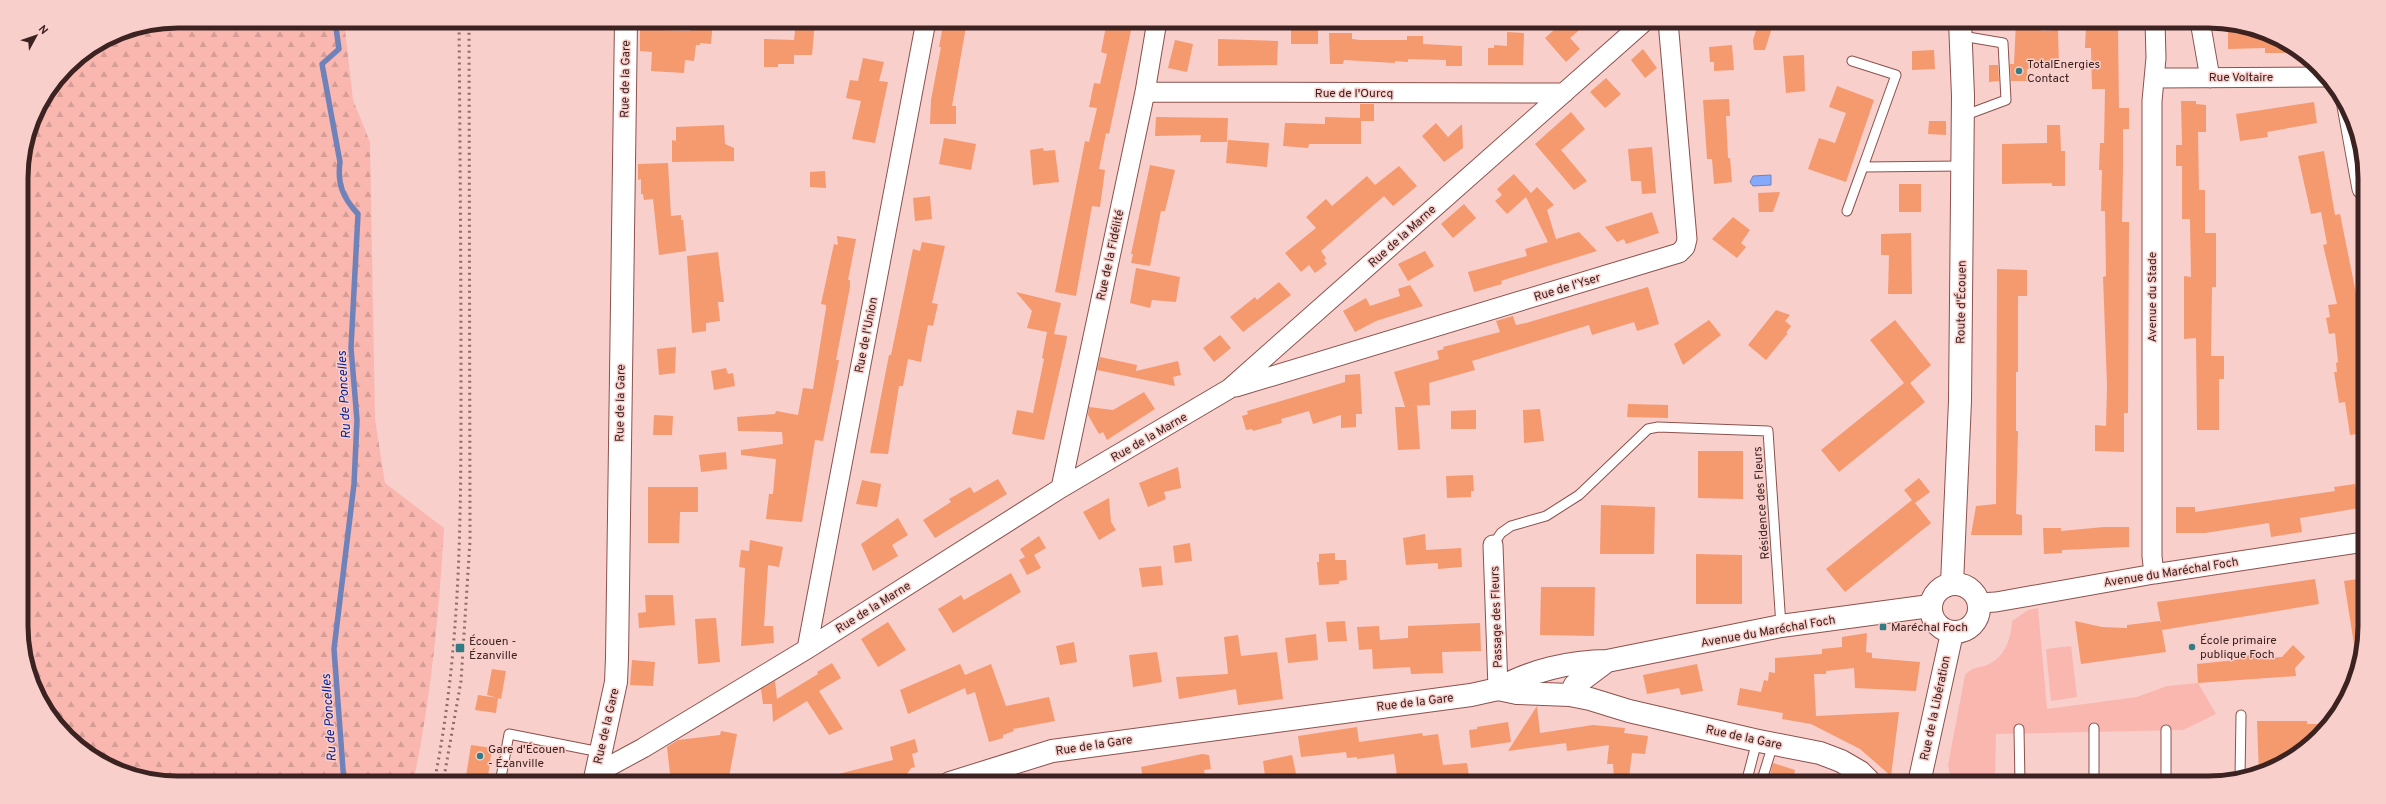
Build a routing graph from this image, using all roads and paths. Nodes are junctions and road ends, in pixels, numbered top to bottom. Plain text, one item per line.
1 (626, 28) edge
2 (925, 28) edge
3 (1156, 28) edge
4 (1637, 28) edge
5 (1669, 28) edge
6 (1961, 28) edge
7 (2155, 28) edge
8 (2201, 28) edge
9 (1852, 61) dead end
10 (2319, 77) edge
11 (2154, 78) junction
12 (2210, 78) junction
13 (1145, 92) junction
14 (1564, 93) junction
15 (1963, 116) junction
16 (2353, 139) edge
17 (2358, 165) edge
18 (1962, 166) junction
19 (1863, 167) junction
20 (1848, 211) dead end
21 (1229, 390) junction
22 (1061, 488) junction
23 (2358, 543) edge
24 (1493, 545) joint
25 (2154, 574) junction
26 (1952, 584) junction
27 (1978, 603) junction
28 (1930, 606) junction
29 (1781, 626) junction
30 (1952, 633) junction
31 (807, 649) junction
32 (1607, 661) junction
33 (1498, 689) junction
34 (1570, 695) junction
35 (2241, 715) dead end
36 (2094, 728) dead end
37 (2019, 729) dead end
38 (2166, 730) dead end
39 (1765, 742) junction
40 (600, 752) junction
41 (2240, 773) edge
42 (501, 776) edge
43 (594, 776) edge
44 (597, 776) edge
45 (972, 776) edge
46 (1749, 776) edge
47 (1762, 776) edge
48 (1864, 776) edge
49 (1921, 776) edge
50 (2020, 776) edge
51 (2094, 776) edge
52 (2166, 776) edge

1 - 40 street, Rue de la Gare
2 - 31 street, Rue de l'Union
3 - 13 street, Rue de la Fidélité
4 - 14 street, Rue de la Marne
5 - 21 street, Rue de l'Yser
6 - 15 street, Route d'Écouen
6 - 15 lane
7 - 11 street, Avenue du Stade
8 - 12 street
9 - 19 lane
10 - 12 street, Rue Voltaire
11 - 12 street, Rue Voltaire
11 - 25 street, Avenue du Stade
13 - 14 street, Rue de l'Ourcq
13 - 22 street, Rue de la Fidélité
14 - 21 street, Rue de la Marne
15 - 18 street, Route d'Écouen
16 - 17 street
18 - 19 lane
18 - 26 street, Route d'Écouen
19 - 20 lane
21 - 22 street, Rue de la Marne
22 - 31 street, Rue de la Marne
23 - 25 street, Avenue du Maréchal Foch
24 - 29 lane, Résidence des Fleurs
24 - 33 street, Passage des Fleurs
25 - 27 street, Avenue du Maréchal Foch
26 - 27 street
26 - 28 street
27 - 30 street
28 - 29 street, Avenue du Maréchal Foch
28 - 30 street
29 - 32 street, Avenue du Maréchal Foch
30 - 49 street, Rue de la Libération
31 - 44 street, Rue de la Marne
32 - 33 street
32 - 34 street
33 - 34 street, Rue de la Gare
33 - 45 street, Rue de la Gare
34 - 39 street, Rue de la Gare
35 - 41 lane
36 - 51 lane
37 - 50 lane
38 - 52 lane
39 - 46 lane
39 - 47 lane
39 - 48 street, Rue de la Gare
40 - 42 lane
40 - 43 street, Rue de la Gare

